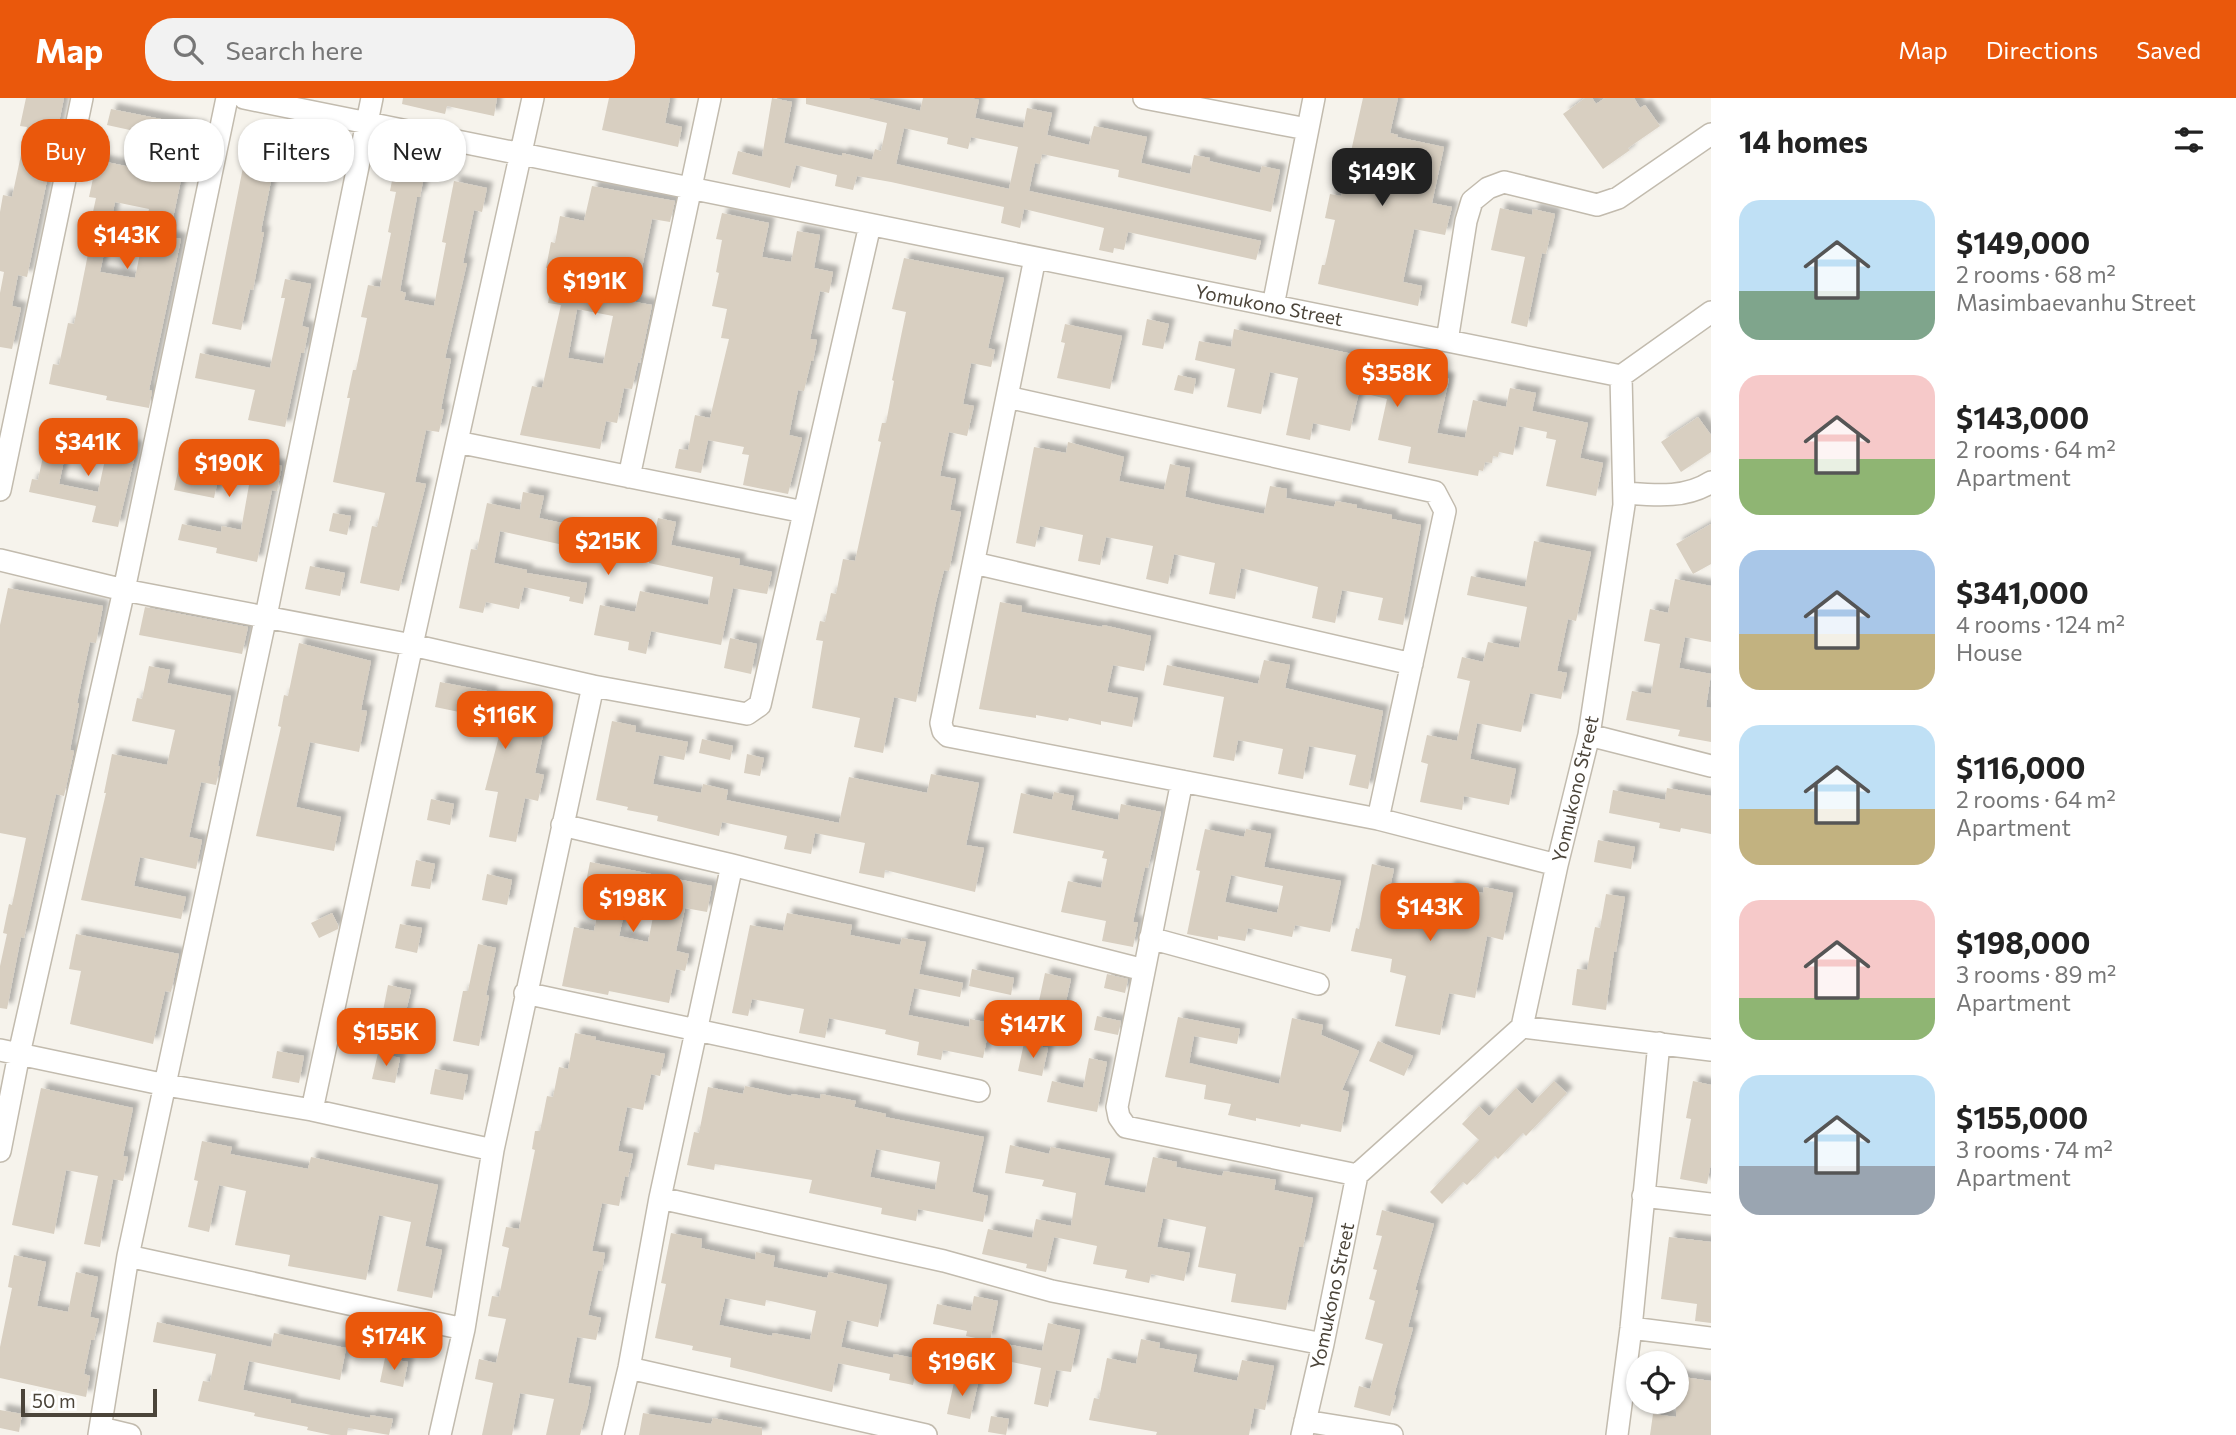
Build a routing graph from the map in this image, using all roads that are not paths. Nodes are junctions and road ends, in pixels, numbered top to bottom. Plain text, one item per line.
1 (82, 98) edge
2 (227, 98) edge
3 (244, 98) edge
4 (372, 98) edge
5 (533, 98) edge
6 (710, 98) edge
7 (1144, 98) edge
8 (1314, 98) edge
9 (367, 123) junction
10 (1307, 129) junction
11 (1711, 134) edge
12 (521, 154) junction
13 (691, 188) junction
14 (870, 225) junction
15 (1035, 258) junction
16 (1273, 306) junction
17 (1711, 312) edge
18 (1447, 341) junction
19 (1622, 376) junction
20 (1007, 397) junction
21 (457, 442) junction
22 (629, 477) junction
23 (1711, 482) edge
24 (0, 490) edge
25 (1624, 493) junction
26 (804, 512) junction
27 (0, 560) edge
28 (974, 563) junction
29 (124, 590) junction
30 (266, 616) junction
31 (412, 645) junction
32 (1412, 664) junction
33 (593, 686) junction
34 (1589, 735) junction
35 (1711, 766) edge
36 (1182, 781) junction
37 (1378, 819) junction
38 (562, 825) junction
39 (1557, 864) junction
40 (732, 866) junction
41 (1150, 938) junction
42 (1144, 970) junction
43 (1318, 984) dead end
44 (525, 993) junction
45 (1521, 1027) junction
46 (696, 1030) junction
47 (1659, 1043) junction
48 (1711, 1050) edge
49 (10, 1052) edge
50 (166, 1085) junction
51 (979, 1091) dead end
52 (312, 1110) junction
53 (493, 1150) junction
54 (0, 1151) edge
55 (1357, 1175) junction
56 (1643, 1196) junction
57 (660, 1198) junction
58 (1711, 1204) edge
59 (128, 1256) junction
60 (1631, 1328) junction
61 (464, 1329) junction
62 (1711, 1338) edge
63 (1323, 1344) junction
64 (629, 1368) junction
65 (1303, 1428) edge
66 (100, 1431) edge
67 (130, 1435) edge
68 (440, 1435) edge
69 (613, 1435) edge
70 (926, 1435) edge
71 (1392, 1435) edge
72 (1617, 1435) edge

1 - 24 street
2 - 29 street
3 - 9 street, Yomukono Street
4 - 9 street
5 - 12 street
6 - 13 street
7 - 10 street
8 - 10 street
9 - 12 street, Yomukono Street
9 - 30 street
10 - 16 street
11 - 18 street
12 - 13 street, Yomukono Street
12 - 21 street
13 - 14 street, Yomukono Street
13 - 22 street
14 - 15 street, Yomukono Street
14 - 26 street
15 - 16 street, Yomukono Street
15 - 20 street
16 - 18 street, Yomukono Street
17 - 19 street
18 - 19 street, Yomukono Street
19 - 25 street, Yomukono Street
20 - 28 street
20 - 32 street
21 - 22 street
21 - 31 street
22 - 26 street
23 - 25 street
25 - 34 street, Yomukono Street
26 - 33 street
27 - 29 street
28 - 32 street
28 - 36 street
29 - 30 street
29 - 49 street
30 - 31 street
30 - 50 street
31 - 33 street
31 - 52 street
32 - 37 street
33 - 38 street
34 - 35 street
34 - 39 street, Yomukono Street
36 - 37 street
36 - 41 street
37 - 39 street
38 - 40 street
38 - 44 street
39 - 45 street, Yomukono Street
40 - 42 street
40 - 46 street
41 - 42 street
41 - 43 street
42 - 55 street
44 - 46 street
44 - 53 street
45 - 47 street
45 - 55 street
46 - 51 street
46 - 57 street
47 - 48 street
47 - 56 street
49 - 50 street
49 - 54 street
50 - 52 street
50 - 59 street
52 - 53 street
53 - 61 street
55 - 63 street, Yomukono Street
56 - 58 street
56 - 60 street
57 - 63 street
57 - 64 street
59 - 61 street
59 - 66 street
60 - 62 street
60 - 72 street
61 - 68 street
63 - 65 street, Yomukono Street
64 - 69 street
64 - 70 street
65 - 71 street
66 - 67 street

